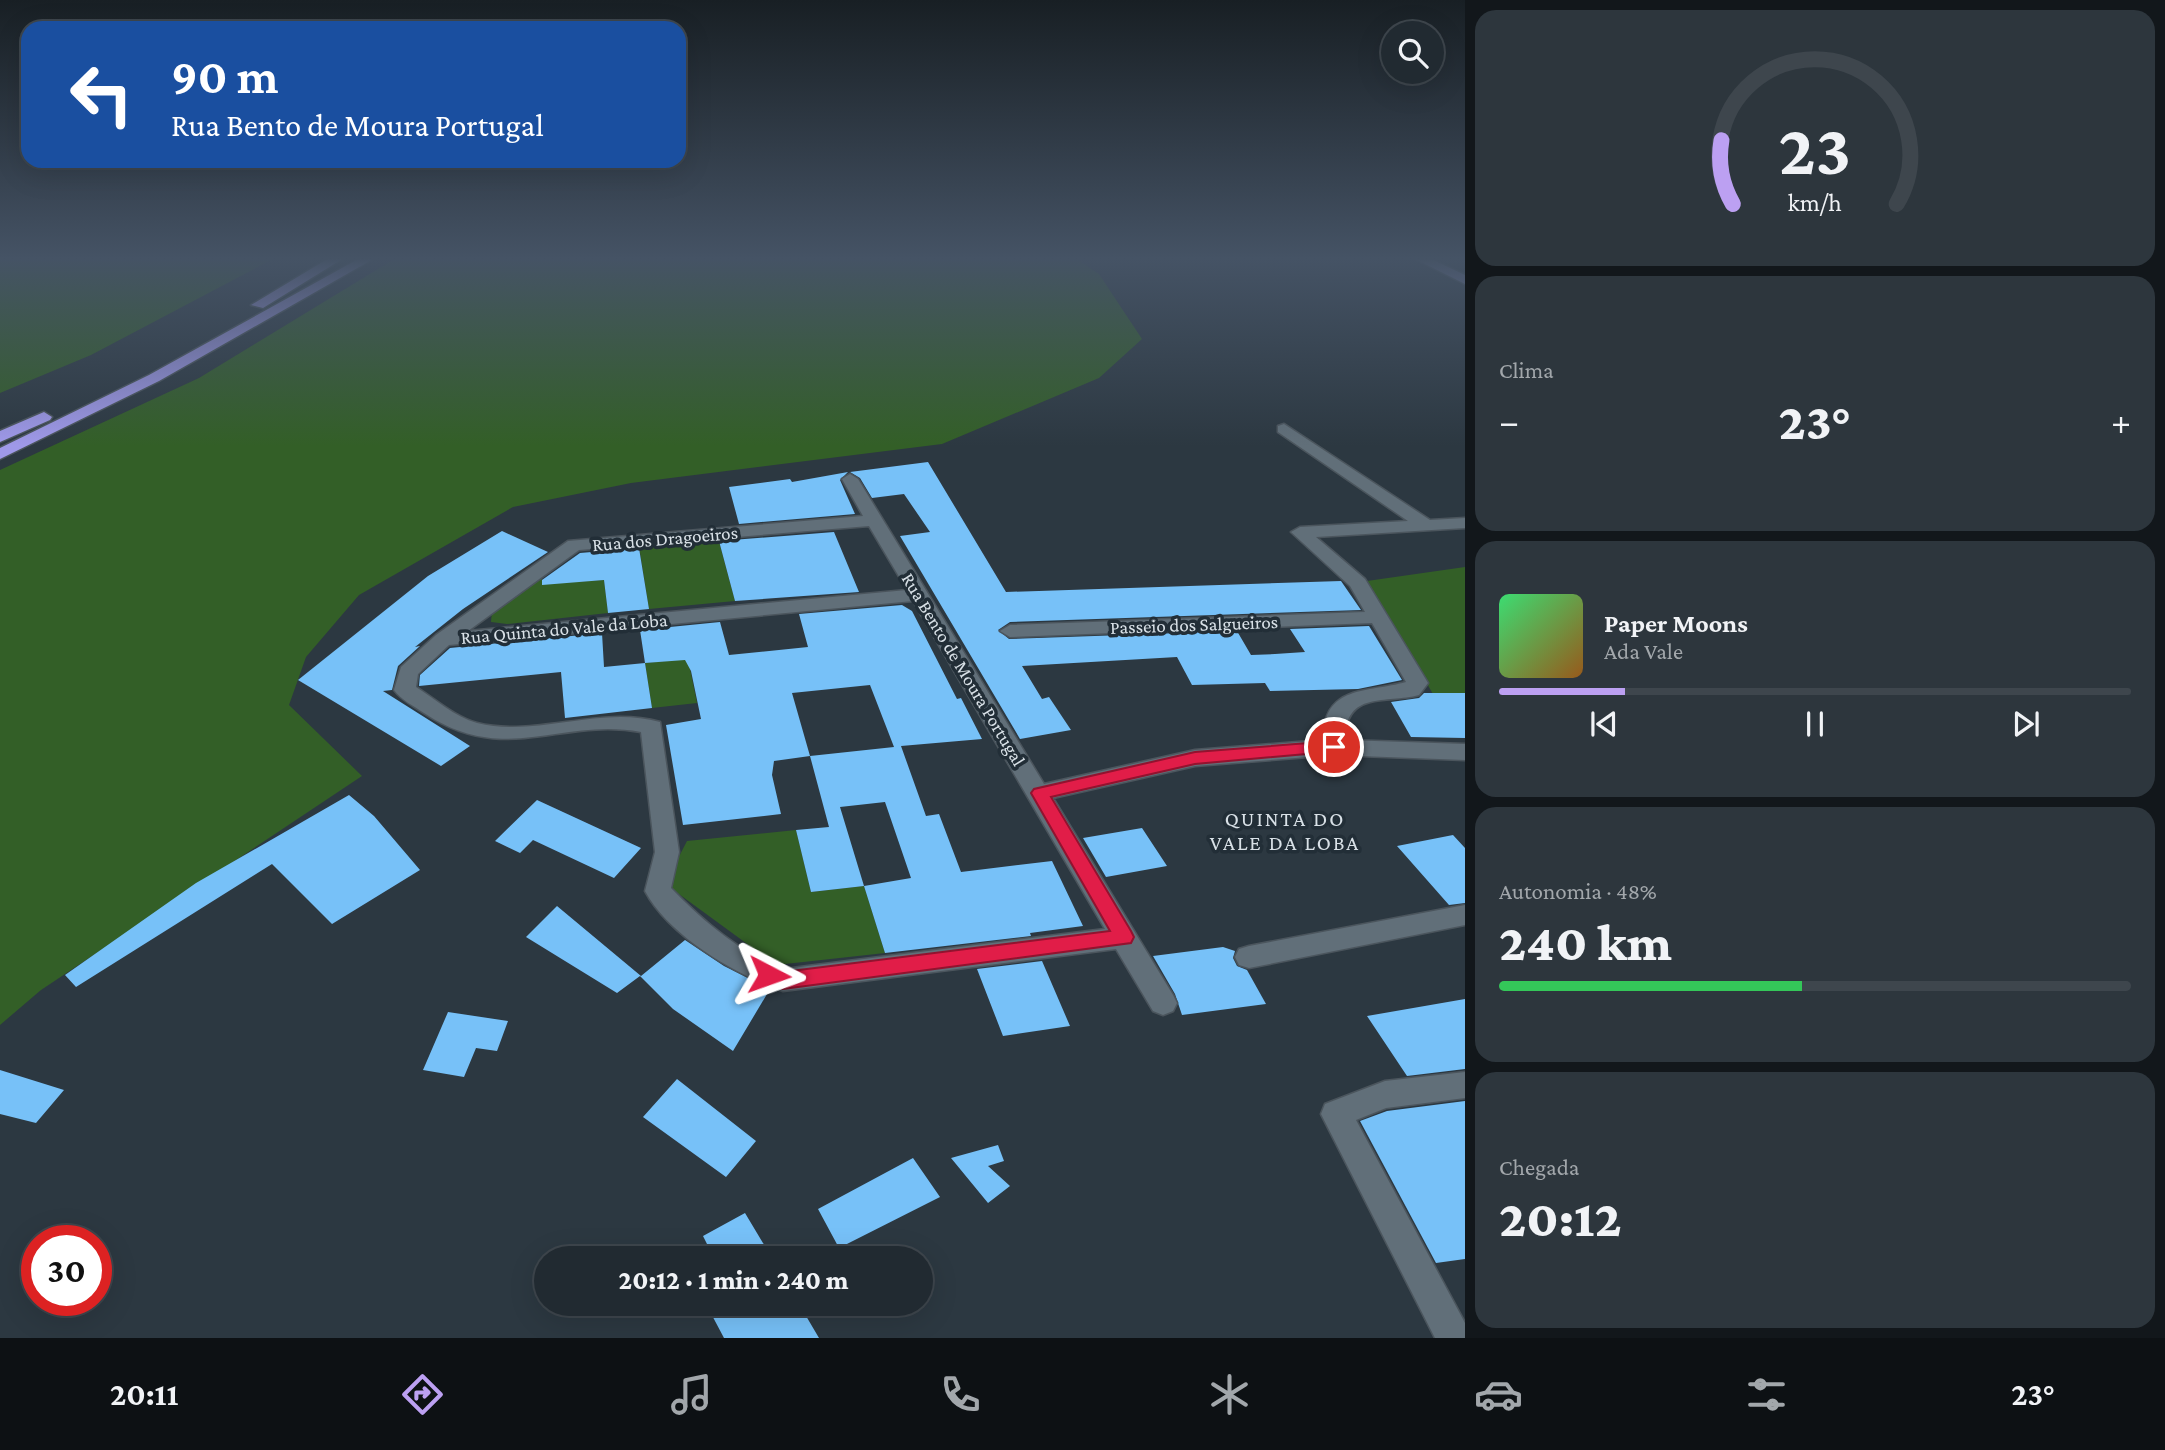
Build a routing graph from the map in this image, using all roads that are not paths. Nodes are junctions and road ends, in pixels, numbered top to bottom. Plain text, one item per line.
1 (228, 320) edge
2 (258, 320) edge
3 (1284, 429) dead end
4 (0, 437) edge
5 (0, 454) edge
6 (850, 479) dead end
7 (874, 520) junction
8 (1465, 523) edge
9 (1426, 525) junction
10 (919, 595) junction
11 (1379, 617) junction
12 (1010, 631) dead end
13 (443, 639) junction
14 (1334, 747) junction
15 (1465, 752) edge
16 (1040, 793) junction
17 (1465, 915) edge
18 (1124, 937) junction
19 (1249, 957) dead end
20 (1163, 1003) dead end
21 (1465, 1085) edge
22 (1454, 1338) edge

1 - 4 highway
2 - 5 highway
3 - 9 street
6 - 7 street, Rua Bento de Moura Portugal
7 - 10 street, Rua Bento de Moura Portugal
7 - 13 street, Rua dos Dragoeiros
8 - 9 street
9 - 11 street
10 - 13 street, Rua Quinta do Vale da Loba
10 - 16 street, Rua Bento de Moura Portugal
11 - 12 street, Passeio dos Salgueiros
11 - 14 street
13 - 18 street, Rua Quinta do Vale da Loba
14 - 15 street
14 - 16 street
16 - 18 street, Rua Bento de Moura Portugal
17 - 19 street
18 - 20 street, Rua Bento de Moura Portugal
21 - 22 street

